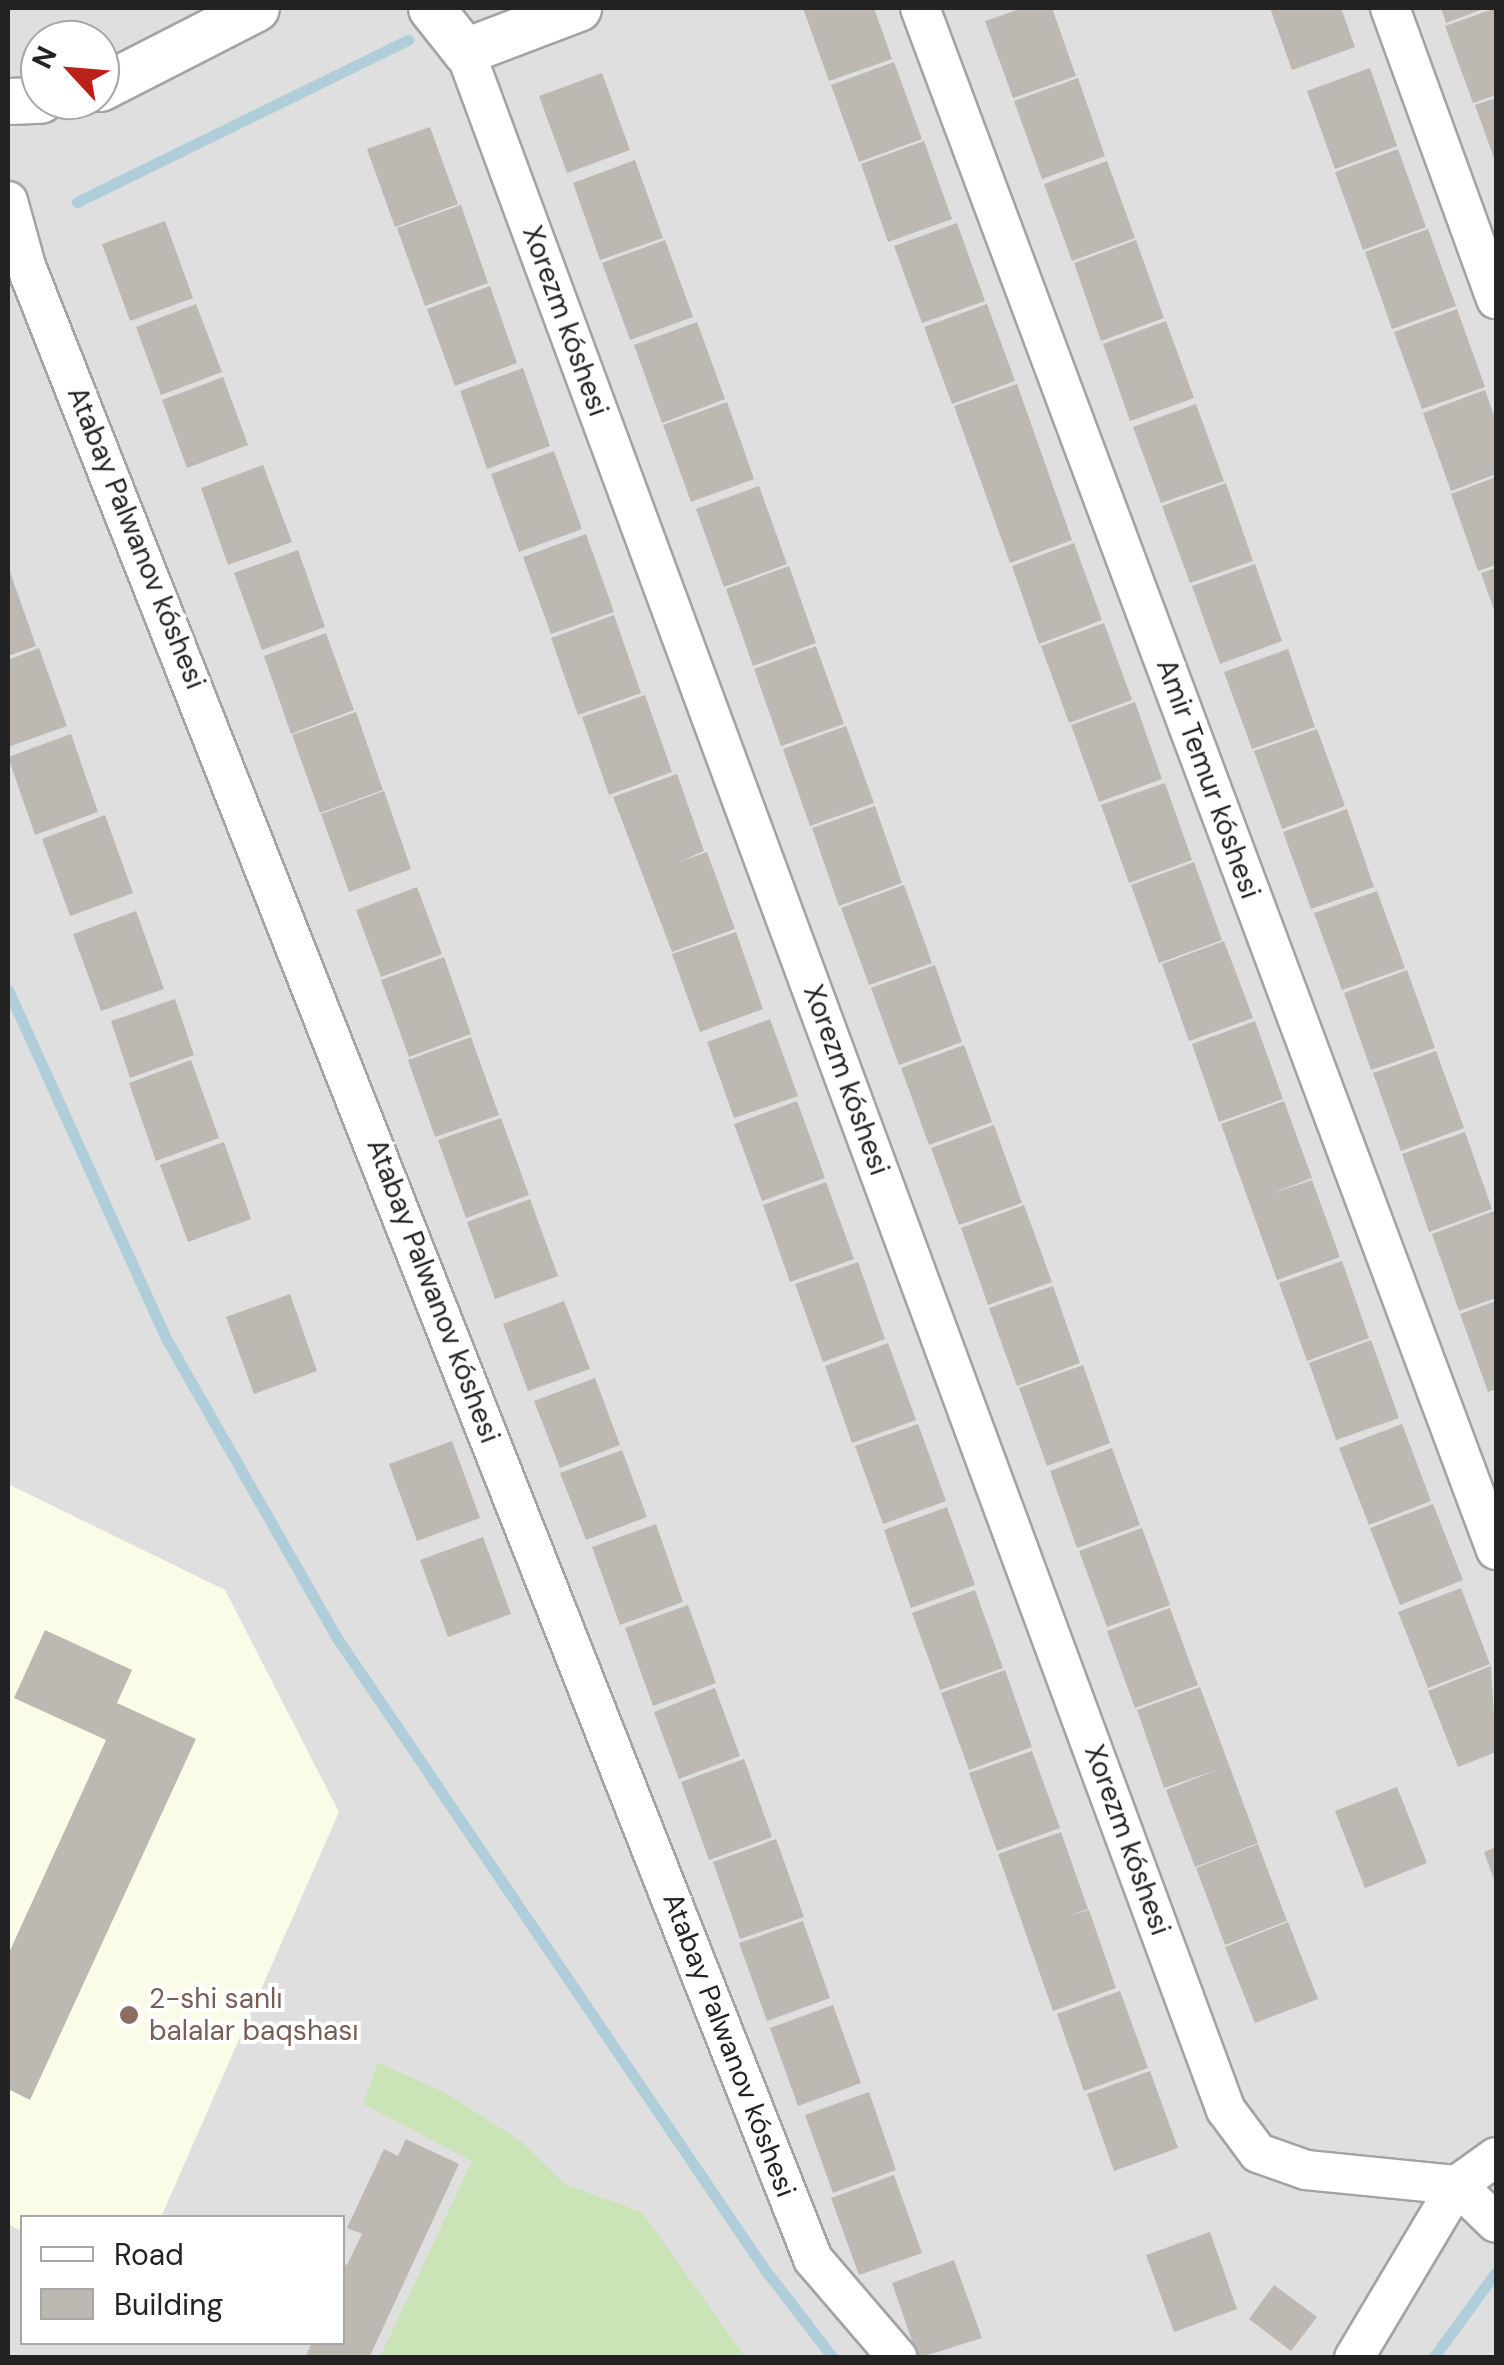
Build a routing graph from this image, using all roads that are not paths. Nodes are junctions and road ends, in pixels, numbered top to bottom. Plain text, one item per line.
1 (256, 8) edge
2 (430, 8) edge
3 (578, 8) edge
4 (920, 8) edge
5 (1390, 8) edge
6 (465, 51) junction
7 (120, 78) edge
8 (8, 201) edge
9 (1496, 299) edge
10 (1496, 1550) edge
11 (1496, 2157) edge
12 (1457, 2185) junction
13 (1496, 2223) edge
14 (898, 2358) edge
15 (1354, 2358) edge

1 - 7 street
2 - 6 street
3 - 6 street
4 - 10 street, Amir Temur kóshesi
5 - 9 street
6 - 12 street, Xorezm kóshesi
8 - 14 street, Atabay Palwanov kóshesi
11 - 12 street
12 - 13 street
12 - 15 street

